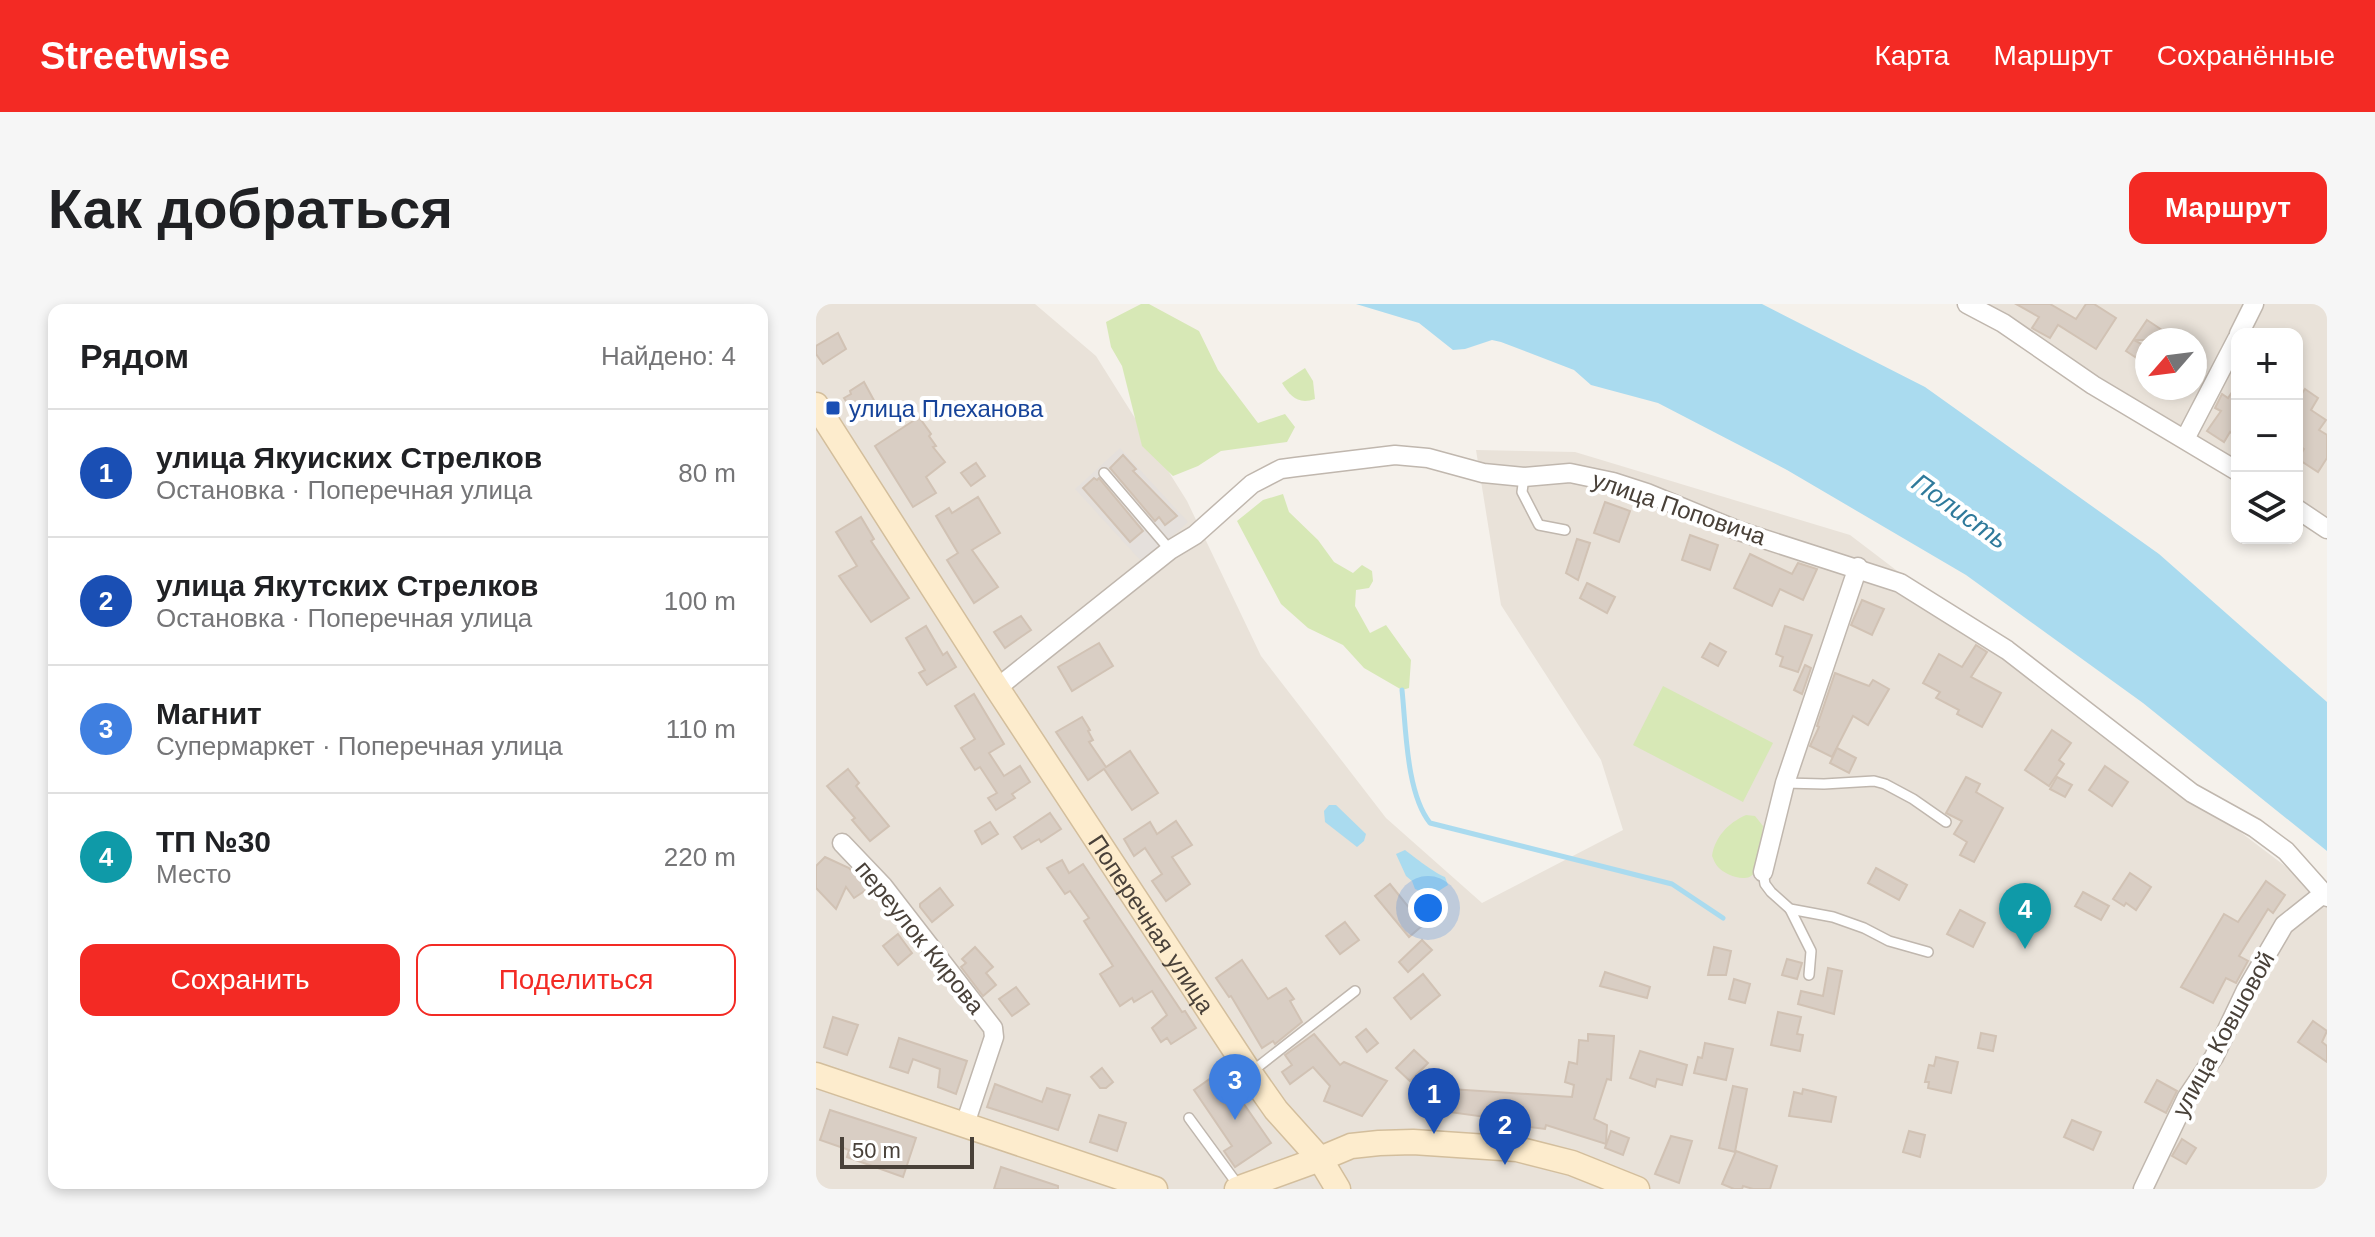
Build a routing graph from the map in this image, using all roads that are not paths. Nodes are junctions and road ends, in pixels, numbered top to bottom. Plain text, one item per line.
1 (1967, 304) edge
2 (2254, 304) edge
3 (2242, 328) edge
4 (2231, 350) edge
5 (816, 405) edge
6 (2185, 439) junction
7 (2231, 467) edge
8 (1104, 473) dead end
9 (1524, 477) junction
10 (2303, 513) edge
11 (2327, 529) edge
12 (1565, 530) dead end
13 (1170, 550) junction
14 (1858, 567) junction
15 (997, 688) junction
16 (1785, 783) junction
17 (1946, 822) dead end
18 (842, 843) dead end
19 (1763, 872) joint
20 (2325, 895) edge
21 (1790, 909) junction
22 (1928, 952) dead end
23 (1809, 975) dead end
24 (1355, 991) dead end
25 (1250, 1073) junction
26 (816, 1075) edge
27 (1189, 1118) dead end
28 (965, 1124) junction
29 (1320, 1159) junction
30 (1622, 1186) edge
31 (1238, 1188) edge
32 (1155, 1189) edge
33 (1338, 1189) edge
34 (2143, 1189) edge

1 - 6 street
2 - 3 street
4 - 6 street
5 - 15 main road, Поперечная улица
6 - 7 street
8 - 13 lane
9 - 12 lane
9 - 13 street, улица Поповича
9 - 14 street, улица Поповича
10 - 11 street
13 - 15 street, улица Поповича
14 - 16 street
14 - 20 street, улица Поповича
15 - 25 main road, Поперечная улица
16 - 17 lane
16 - 19 street
18 - 28 street, переулок Кирова
19 - 21 lane
20 - 34 street, улица Ковшовой
21 - 22 lane
21 - 23 lane
24 - 25 lane
25 - 29 main road, Поперечная улица
26 - 28 main road
27 - 31 lane
28 - 32 main road
29 - 30 main road
29 - 31 main road
29 - 33 main road, Поперечная улица

